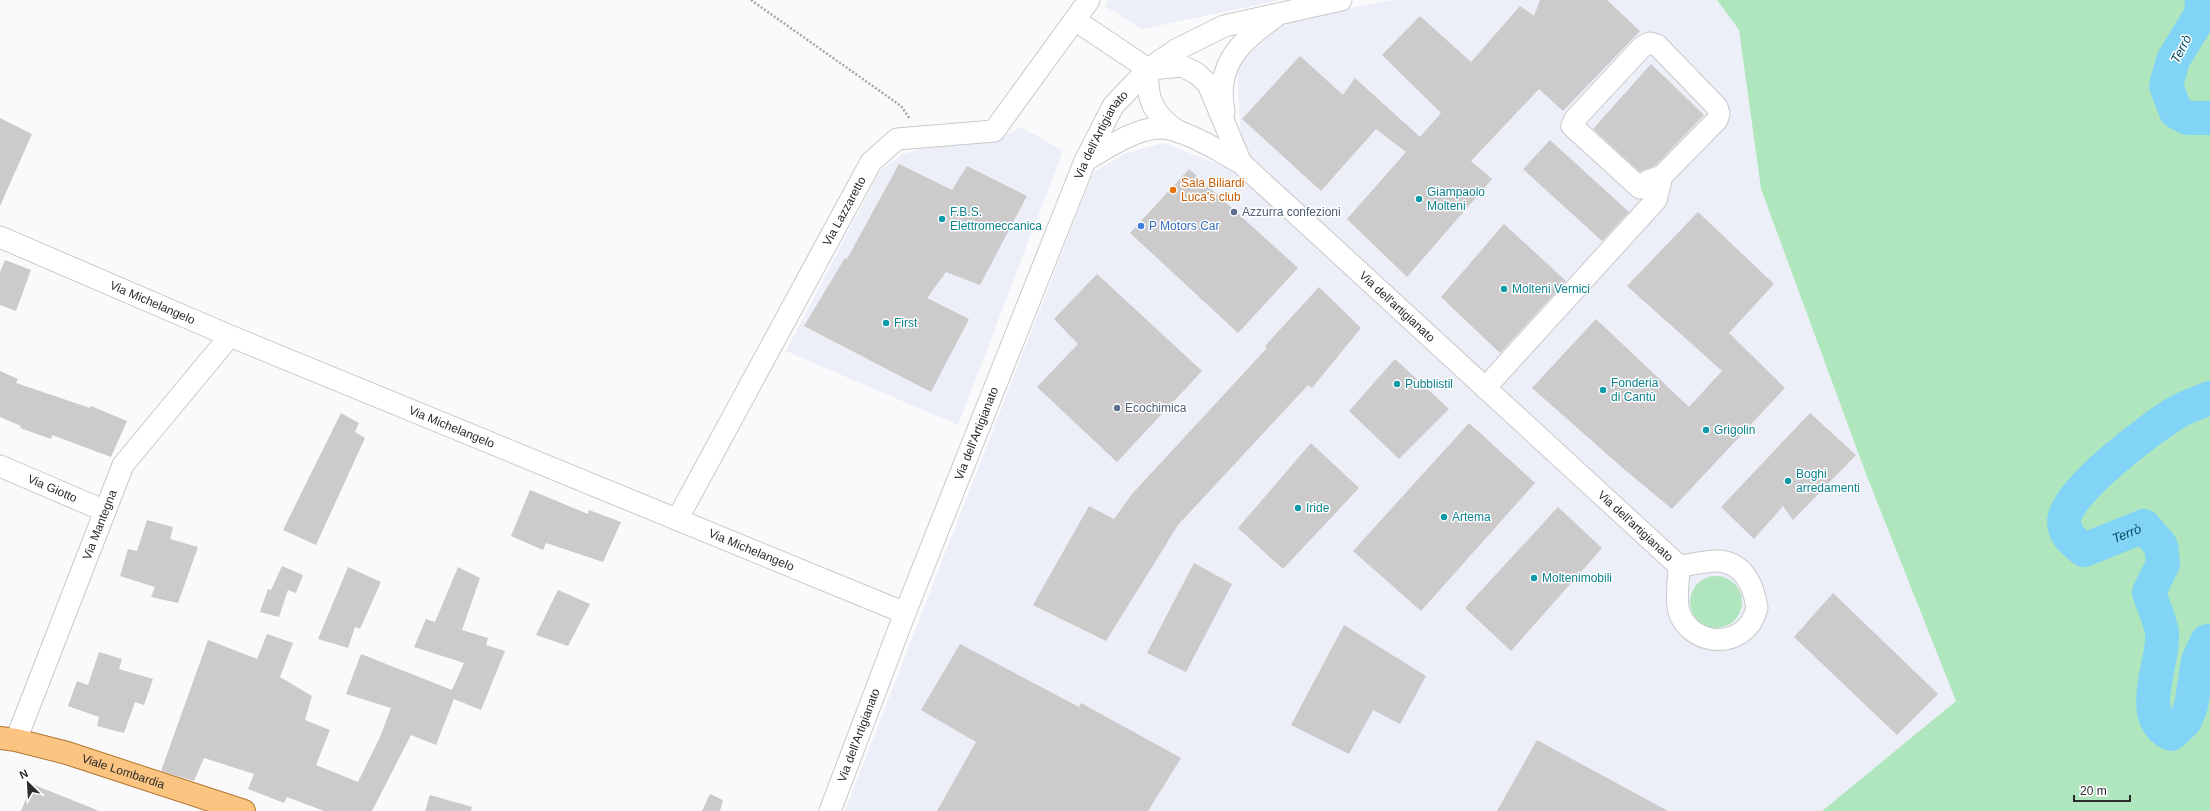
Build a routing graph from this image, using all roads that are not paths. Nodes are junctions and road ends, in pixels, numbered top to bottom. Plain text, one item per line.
1 (1089, 0) edge
2 (1341, 0) edge
3 (1283, 12) junction
4 (1075, 20) junction
5 (1148, 69) junction
6 (1226, 126) junction
7 (1179, 132) junction
8 (1085, 161) junction
9 (1241, 164) junction
10 (1662, 176) junction
11 (0, 237) edge
12 (230, 336) junction
13 (1485, 388) junction
14 (0, 466) edge
15 (106, 511) junction
16 (678, 518) junction
17 (1679, 566) dead end
18 (905, 613) junction
19 (8, 739) edge
20 (244, 811) edge
21 (830, 811) edge

1 - 4 street, Via Lazzaretto
2 - 3 street, Via dell'Artigianato
3 - 5 street, Via dell'Artigianato
3 - 6 street, Via dell'Artigianato
4 - 5 street
4 - 16 street, Via Lazzaretto
5 - 6 street, Via dell'Artigianato
5 - 7 street, Via dell'Artigianato
5 - 8 street, Via dell'Artigianato
6 - 9 street, Via dell'Artigianato
7 - 8 street, Via dell'artigianato
7 - 9 street, Via dell'artigianato
8 - 18 street, Via dell'Artigianato
9 - 13 street, Via dell'artigianato
10 - 10 street
10 - 13 street
11 - 12 street, Via Michelangelo
12 - 15 street, Via Mantegna
12 - 16 street, Via Michelangelo
13 - 17 street, Via dell'artigianato
14 - 15 street, Via Giotto
15 - 19 street, Via Mantegna
16 - 18 street, Via Michelangelo
18 - 21 street, Via dell'Artigianato
19 - 20 main road, Viale Lombardia

